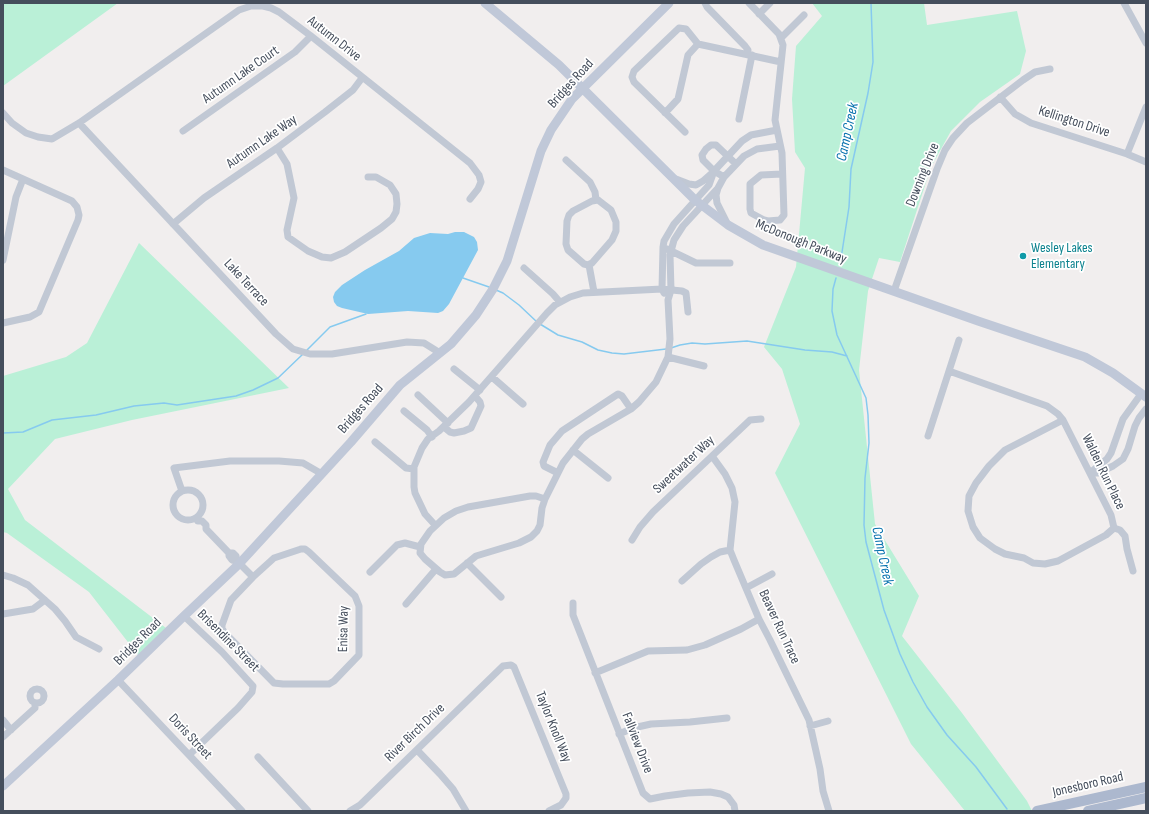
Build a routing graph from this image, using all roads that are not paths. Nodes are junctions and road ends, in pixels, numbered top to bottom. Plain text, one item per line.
1 (485, 3) edge
2 (705, 3) edge
3 (749, 3) edge
4 (770, 3) edge
5 (1124, 3) edge
6 (666, 4) edge
7 (759, 14) junction
8 (804, 15) dead end
9 (311, 36) junction
10 (781, 38) junction
11 (1146, 43) edge
12 (698, 44) junction
13 (750, 54) junction
14 (781, 62) junction
15 (1050, 69) dead end
16 (362, 78) junction
17 (584, 88) junction
18 (1000, 97) junction
19 (1146, 107) edge
20 (665, 113) junction
21 (3, 114) edge
22 (740, 119) dead end
23 (79, 123) junction
24 (777, 130) junction
25 (183, 131) dead end
26 (685, 132) dead end
27 (780, 146) junction
28 (277, 148) junction
29 (1127, 154) junction
30 (728, 156) junction
31 (566, 160) dead end
32 (1146, 162) edge
33 (736, 164) junction
34 (3, 170) edge
35 (714, 171) junction
36 (782, 174) junction
37 (368, 177) dead end
38 (673, 178) junction
39 (724, 178) junction
40 (23, 179) junction
41 (718, 188) junction
42 (470, 199) dead end
43 (596, 200) junction
44 (698, 203) junction
45 (173, 224) junction
46 (728, 225) junction
47 (663, 247) junction
48 (670, 250) junction
49 (3, 260) edge
50 (730, 263) dead end
51 (590, 265) junction
52 (524, 268) dead end
53 (662, 289) junction
54 (671, 290) junction
55 (894, 291) junction
56 (594, 292) junction
57 (668, 300) junction
58 (559, 302) junction
59 (688, 312) dead end
60 (3, 322) edge
61 (959, 340) dead end
62 (440, 353) junction
63 (668, 357) junction
64 (704, 366) dead end
65 (454, 368) dead end
66 (949, 371) junction
67 (492, 378) junction
68 (480, 390) junction
69 (418, 395) dead end
70 (1144, 395) edge
71 (475, 396) junction
72 (523, 404) dead end
73 (1146, 409) edge
74 (631, 410) junction
75 (404, 411) dead end
76 (761, 419) dead end
77 (1064, 420) junction
78 (446, 425) junction
79 (928, 436) dead end
80 (432, 437) junction
81 (375, 442) dead end
82 (573, 450) junction
83 (712, 456) junction
84 (1106, 465) junction
85 (414, 469) junction
86 (322, 474) junction
87 (558, 474) junction
88 (1090, 474) junction
89 (608, 478) dead end
90 (182, 491) junction
91 (545, 499) junction
92 (197, 519) junction
93 (435, 525) junction
94 (1114, 528) junction
95 (632, 540) dead end
96 (420, 547) junction
97 (730, 550) junction
98 (238, 562) junction
99 (467, 563) junction
100 (436, 569) junction
101 (1134, 571) dead end
102 (370, 572) dead end
103 (772, 574) dead end
104 (3, 575) edge
105 (253, 577) junction
106 (682, 581) dead end
107 (746, 588) junction
108 (501, 597) dead end
109 (45, 600) junction
110 (573, 603) dead end
111 (406, 604) dead end
112 (3, 614) edge
113 (184, 616) junction
114 (759, 619) junction
115 (99, 649) dead end
116 (497, 671) joint
117 (595, 673) junction
118 (118, 680) junction
119 (35, 703) dead end
120 (727, 718) dead end
121 (3, 720) edge
122 (828, 721) dead end
123 (810, 726) junction
124 (11, 730) junction
125 (619, 734) junction
126 (3, 737) edge
127 (417, 750) junction
128 (189, 755) junction
129 (258, 758) dead end
130 (3, 786) edge
131 (1146, 786) edge
132 (1146, 798) edge
133 (355, 810) edge
134 (550, 810) edge
135 (242, 811) edge
136 (308, 811) edge
137 (466, 811) edge
138 (735, 811) edge
139 (829, 811) edge
140 (1037, 811) edge
141 (1088, 811) edge

1 - 17 street, McDonough Parkway
2 - 13 street
3 - 7 street
4 - 7 street
5 - 11 street
6 - 17 street, Bridges Road
7 - 10 street
8 - 10 street
9 - 16 street, Autumn Drive
9 - 23 street, Autumn Drive
9 - 25 street, Autumn Lake Court
10 - 14 street
12 - 13 street
12 - 20 street
12 - 20 street
13 - 14 street
13 - 22 street
14 - 24 street
15 - 18 street, Downing Drive
16 - 28 street, Autumn Lake Way
16 - 42 street, Autumn Drive
17 - 38 street, McDonough Parkway
17 - 62 street, Bridges Road
18 - 29 street, Kellington Drive
18 - 55 street, Downing Drive
19 - 29 street
20 - 26 street
21 - 23 street, Autumn Drive
23 - 45 street, Lake Terrace
24 - 27 street
24 - 30 street
27 - 33 street
27 - 36 street
28 - 37 street
28 - 45 street, Autumn Lake Way
29 - 32 street, Kellington Drive
30 - 33 street
30 - 35 street
30 - 35 street
31 - 43 street
33 - 39 street
34 - 40 street
35 - 38 street
35 - 39 street
35 - 44 street
36 - 36 street
38 - 44 street, McDonough Parkway
39 - 41 street
40 - 49 street
40 - 60 street
41 - 44 street
41 - 46 street
43 - 51 street
43 - 51 street
44 - 46 street, McDonough Parkway
44 - 47 street
44 - 48 street
45 - 62 street, Lake Terrace
46 - 55 street, McDonough Parkway
47 - 48 street
47 - 53 street
48 - 50 street
48 - 54 street
51 - 56 street
52 - 58 street
53 - 54 street
53 - 56 street
53 - 57 street
54 - 57 street
54 - 59 street
55 - 70 street, McDonough Parkway
56 - 58 street
57 - 63 street
58 - 67 street
61 - 66 street
62 - 86 street, Bridges Road
63 - 64 street
63 - 74 street
65 - 68 street
66 - 77 street, Walden Run Place
66 - 79 street
67 - 68 street
67 - 72 street
68 - 71 street
69 - 78 street
70 - 84 street, Walden Run Place
71 - 78 street
71 - 78 street
73 - 84 street
74 - 82 street
74 - 87 street
75 - 80 street
76 - 83 street, Sweetwater Way
77 - 88 street, Walden Run Place
77 - 94 street, Walden Run Place
78 - 80 street
80 - 85 street
81 - 85 street
82 - 87 street
82 - 89 street
83 - 95 street, Sweetwater Way
83 - 97 street, Beaver Run Trace
84 - 88 street
84 - 88 street, Walden Run Place
85 - 93 street
86 - 90 street
86 - 98 street, Bridges Road
87 - 91 street
88 - 94 street, Walden Run Place
90 - 92 street
90 - 92 street
91 - 93 street
91 - 99 street
92 - 98 street
93 - 96 street
94 - 101 street
96 - 100 street
96 - 102 street
97 - 106 street
97 - 107 street, Beaver Run Trace
98 - 105 street
98 - 113 street, Bridges Road
99 - 100 street
99 - 108 street
100 - 111 street
103 - 107 street
104 - 109 street
105 - 105 street, Enisa Way
107 - 114 street, Beaver Run Trace
109 - 112 street
109 - 115 street
110 - 117 street, Fallview Drive
113 - 118 street, Bridges Road
113 - 128 street, Brisendine Street
114 - 117 street
114 - 123 street, Beaver Run Trace
116 - 127 street, River Birch Drive
116 - 134 street, Taylor Knoll Way
117 - 125 street, Fallview Drive
118 - 128 street, Doris Street
118 - 130 street, Bridges Road
119 - 124 street
120 - 125 street
121 - 124 street
122 - 123 street
123 - 139 street, Beaver Run Trace
124 - 126 street
125 - 138 street, Fallview Drive
127 - 133 street, River Birch Drive
127 - 137 street
128 - 135 street, Doris Street
129 - 136 street
131 - 140 main road, Jonesboro Road
132 - 141 main road, Jonesboro Road

